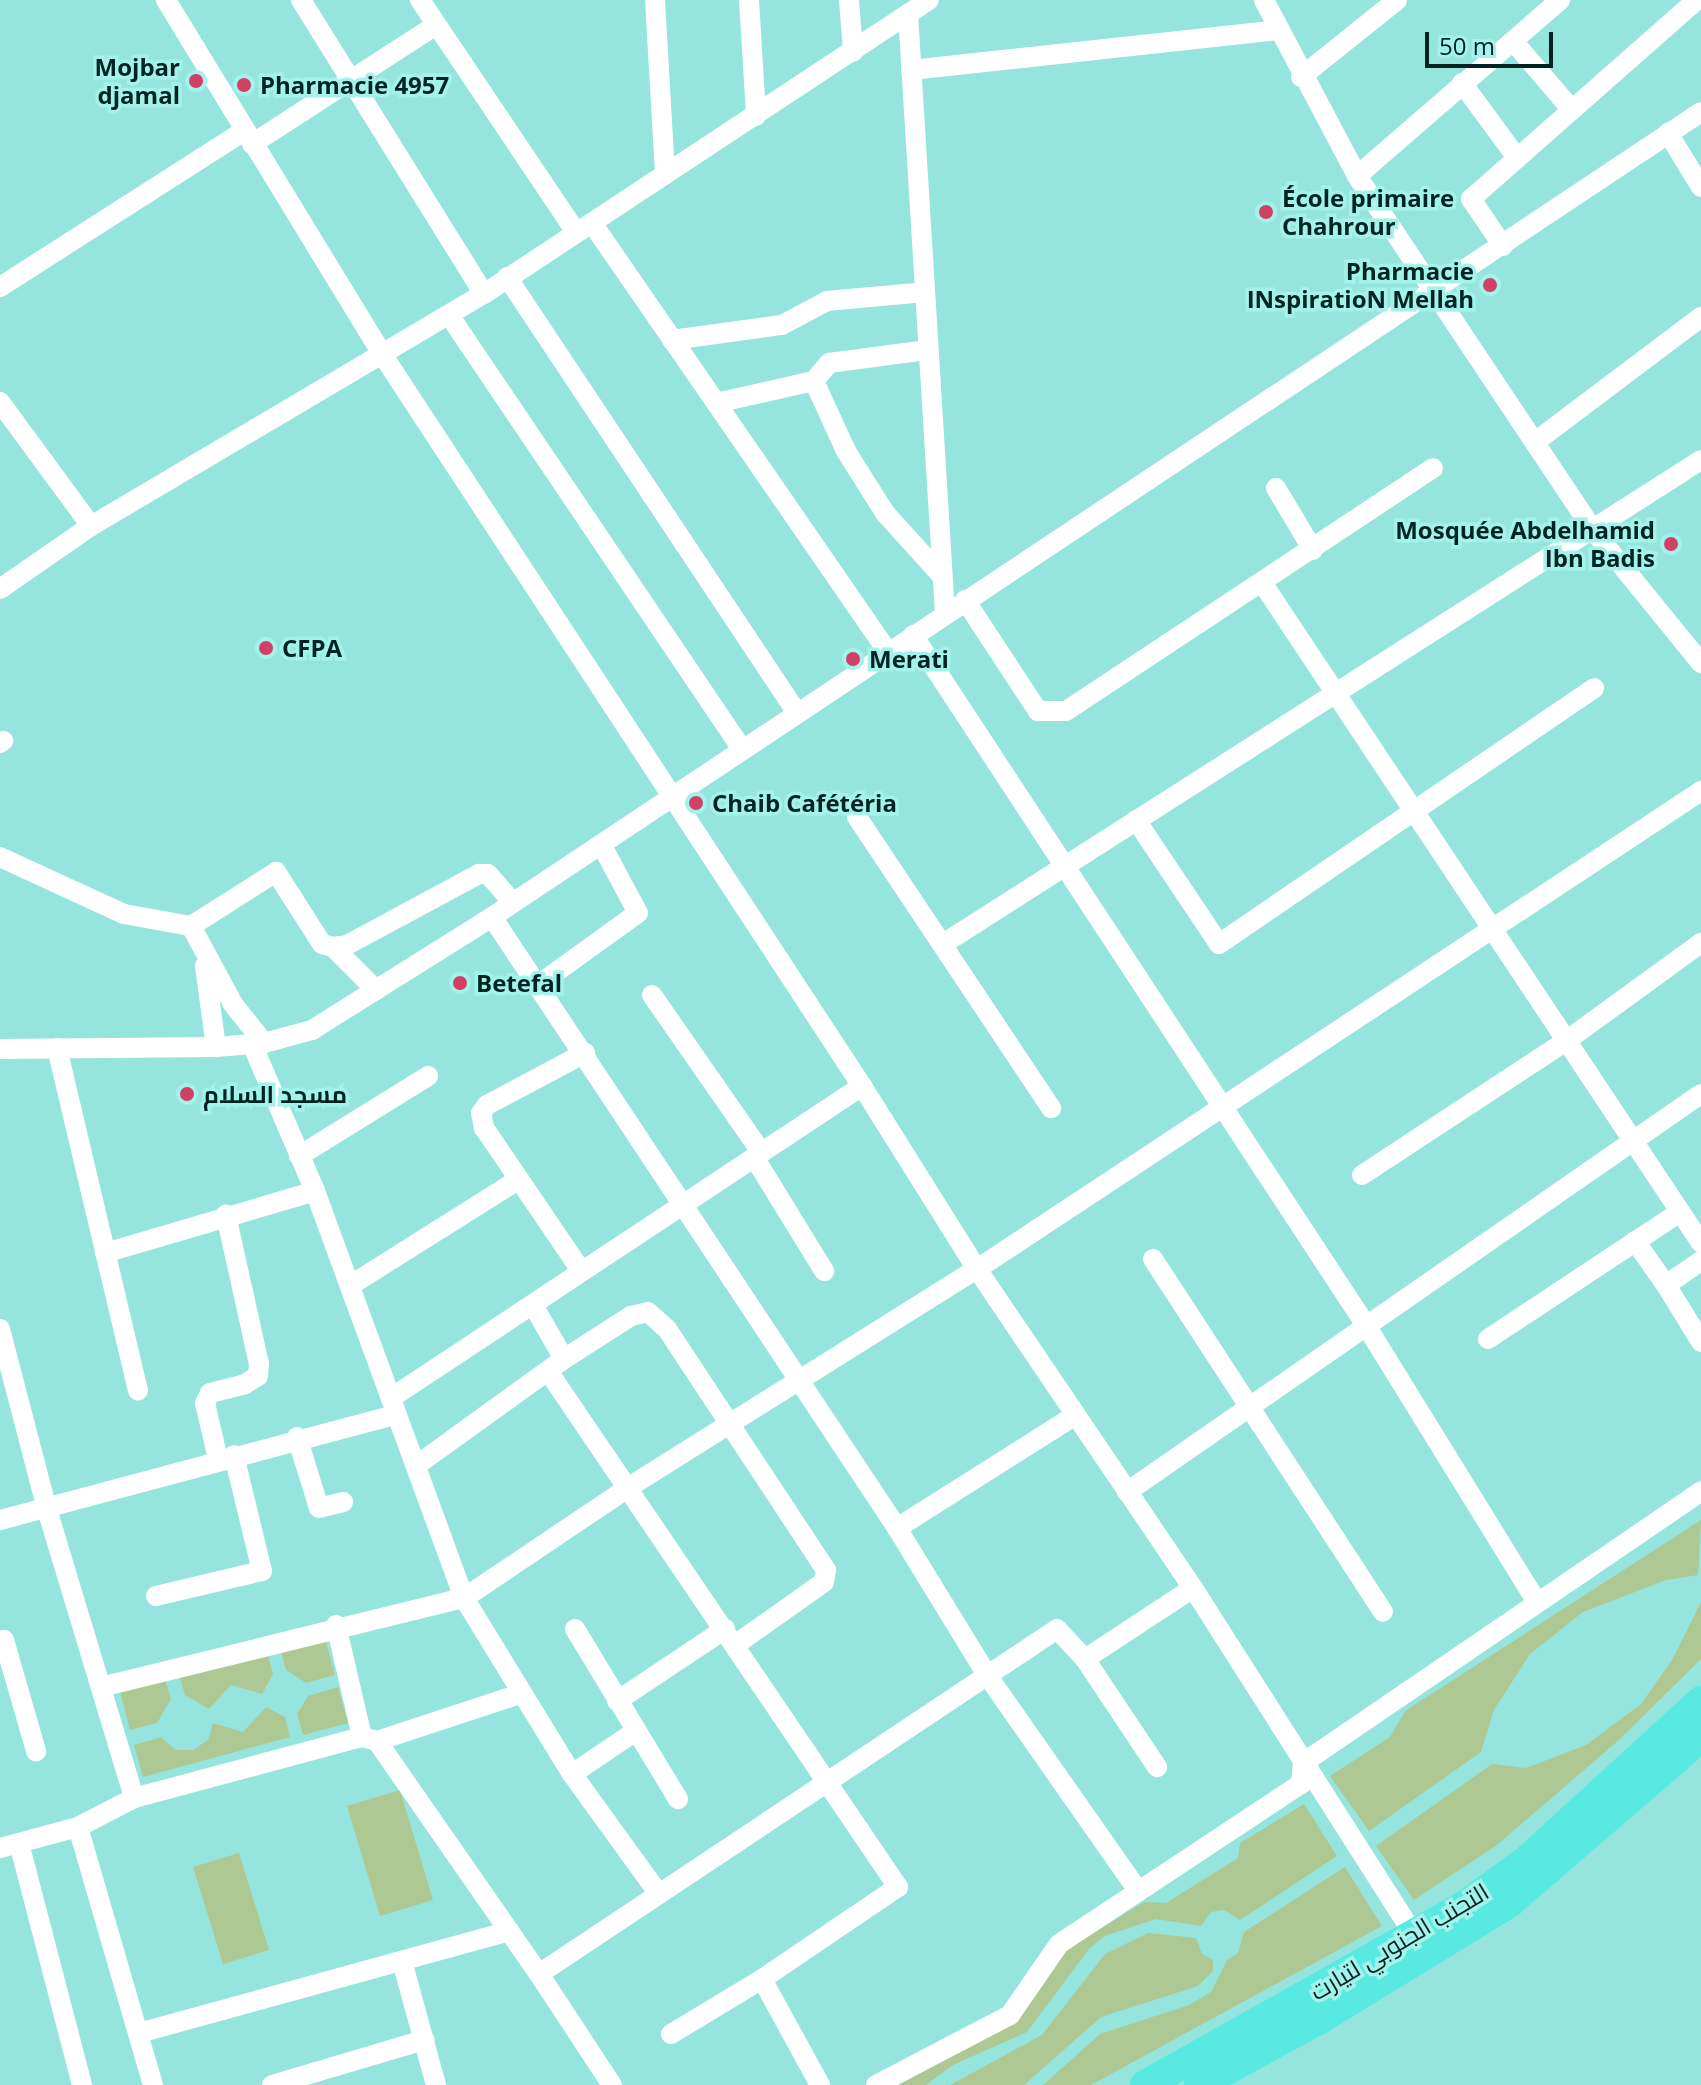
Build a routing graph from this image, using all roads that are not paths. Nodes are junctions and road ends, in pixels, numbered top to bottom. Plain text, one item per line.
1 (166, 0) edge
2 (301, 0) edge
3 (420, 0) edge
4 (655, 0) edge
5 (749, 0) edge
6 (849, 0) edge
7 (929, 0) edge
8 (1264, 0) edge
9 (1397, 0) edge
10 (1560, 0) edge
11 (1697, 0) edge
12 (908, 14) junction
13 (436, 25) junction
14 (1280, 30) junction
15 (1513, 41) junction
16 (853, 52) junction
17 (911, 70) junction
18 (1301, 77) junction
19 (347, 81) junction
20 (1462, 83) junction
21 (1572, 110) junction
22 (1701, 112) edge
23 (756, 116) junction
24 (1668, 133) junction
25 (248, 138) junction
26 (1517, 158) junction
27 (665, 174) junction
28 (1357, 176) junction
29 (1701, 187) edge
30 (584, 228) junction
31 (1503, 246) junction
32 (507, 277) junction
33 (0, 287) edge
34 (1437, 291) junction
35 (925, 292) junction
36 (484, 294) junction
37 (449, 315) junction
38 (1701, 317) edge
39 (672, 340) junction
40 (928, 350) junction
41 (384, 357) junction
42 (814, 381) junction
43 (0, 402) edge
44 (716, 403) junction
45 (1535, 442) junction
46 (1701, 460) edge
47 (1433, 468) dead end
48 (1276, 488) dead end
49 (91, 526) junction
50 (1592, 529) junction
51 (1313, 550) junction
52 (942, 576) junction
53 (1263, 584) junction
54 (0, 589) edge
55 (965, 600) junction
56 (945, 613) junction
57 (913, 635) junction
58 (888, 652) junction
59 (1701, 663) edge
60 (1594, 688) dead end
61 (1337, 694) junction
62 (797, 713) junction
63 (742, 749) junction
64 (1701, 791) edge
65 (672, 796) junction
66 (1412, 809) junction
67 (857, 817) dead end
68 (1136, 820) junction
69 (601, 844) junction
70 (0, 857) edge
71 (1065, 864) junction
72 (513, 903) junction
73 (492, 917) junction
74 (191, 926) junction
75 (1490, 929) junction
76 (1701, 943) edge
77 (943, 944) junction
78 (333, 947) junction
79 (204, 954) junction
80 (538, 985) junction
81 (376, 990) junction
82 (652, 995) dead end
83 (1566, 1041) junction
84 (258, 1044) junction
85 (216, 1047) junction
86 (57, 1048) junction
87 (0, 1049) edge
88 (585, 1053) junction
89 (428, 1076) dead end
90 (862, 1086) junction
91 (1701, 1094) edge
92 (1219, 1105) junction
93 (1051, 1108) dead end
94 (1632, 1140) junction
95 (758, 1154) junction
96 (299, 1156) junction
97 (1362, 1175) dead end
98 (518, 1180) junction
99 (315, 1191) junction
100 (684, 1203) junction
101 (1680, 1212) junction
102 (226, 1215) junction
103 (1635, 1241) junction
104 (1701, 1243) edge
105 (105, 1253) junction
106 (1153, 1259) dead end
107 (1701, 1261) edge
108 (580, 1269) junction
109 (977, 1269) junction
110 (824, 1271) dead end
111 (351, 1285) junction
112 (1666, 1285) junction
113 (533, 1305) junction
114 (1367, 1327) junction
115 (0, 1329) edge
116 (1488, 1339) dead end
117 (1701, 1342) edge
118 (557, 1366) junction
119 (802, 1383) junction
120 (138, 1391) dead end
121 (393, 1406) junction
122 (1251, 1409) junction
123 (1074, 1416) junction
124 (727, 1425) junction
125 (297, 1437) junction
126 (226, 1457) junction
127 (417, 1465) junction
128 (629, 1487) junction
129 (1701, 1491) edge
130 (1127, 1492) junction
131 (343, 1502) dead end
132 (46, 1506) junction
133 (0, 1520) edge
134 (897, 1528) junction
135 (1193, 1588) junction
136 (156, 1596) dead end
137 (464, 1598) junction
138 (1537, 1602) junction
139 (1383, 1612) dead end
140 (336, 1625) junction
141 (575, 1629) dead end
142 (730, 1637) junction
143 (0, 1641) edge
144 (1085, 1659) junction
145 (987, 1675) junction
146 (101, 1687) junction
147 (520, 1694) junction
148 (617, 1701) junction
149 (1701, 1701) edge
150 (636, 1731) junction
151 (1701, 1737) edge
152 (370, 1739) junction
153 (36, 1751) dead end
154 (1303, 1763) junction
155 (1157, 1767) dead end
156 (572, 1774) junction
157 (825, 1784) junction
158 (134, 1798) junction
159 (678, 1799) dead end
160 (78, 1827) junction
161 (9, 1846) edge
162 (1138, 1891) junction
163 (659, 1894) junction
164 (509, 1931) junction
165 (1415, 1937) junction
166 (402, 1961) junction
167 (539, 1974) junction
168 (762, 1979) junction
169 (139, 2033) junction
170 (671, 2034) dead end
171 (424, 2040) junction
172 (82, 2085) edge
173 (153, 2085) edge
174 (272, 2085) edge
175 (436, 2085) edge
176 (612, 2085) edge
177 (820, 2085) edge
178 (876, 2085) edge
179 (1145, 2085) edge
180 (1199, 2085) edge

1 - 25 street
2 - 19 street
3 - 13 street
4 - 27 street
5 - 23 street
6 - 16 street
7 - 12 street
8 - 14 street
9 - 18 street
10 - 15 street
11 - 21 street
12 - 16 street
12 - 17 street
13 - 19 street
13 - 30 street
14 - 17 street
14 - 18 street
15 - 20 street
15 - 21 street
16 - 23 street
17 - 35 street
18 - 28 street
19 - 25 street
19 - 36 street
20 - 26 street
20 - 28 street
21 - 26 street
22 - 24 street
23 - 27 street
24 - 29 street
24 - 31 street
25 - 33 street
25 - 41 street
26 - 31 street
27 - 30 street
28 - 34 street
30 - 32 street
30 - 39 street
31 - 34 street
32 - 36 street
32 - 62 street
34 - 45 street
34 - 55 street
35 - 39 street
35 - 40 street
36 - 37 street
37 - 41 street
37 - 63 street
38 - 45 street
39 - 44 street
40 - 42 street
40 - 52 street
41 - 49 street
41 - 65 street
42 - 44 street
42 - 52 street
43 - 49 street
44 - 58 street
45 - 50 street
46 - 50 street
47 - 51 street
48 - 51 street
49 - 54 street
50 - 59 street
50 - 61 street
51 - 53 street
52 - 56 street
53 - 55 street
53 - 61 street
55 - 56 street
56 - 57 street
57 - 58 street
57 - 71 street
58 - 62 street
60 - 66 street
61 - 66 street
61 - 68 street
62 - 63 street
63 - 65 street
64 - 75 street
65 - 69 street
65 - 90 street
66 - 68 street
66 - 75 street
67 - 77 street
68 - 71 street
69 - 72 street
69 - 80 street
70 - 74 street
71 - 77 street
71 - 92 street
72 - 73 street
72 - 78 street
73 - 80 street
73 - 81 street
74 - 78 street
74 - 79 street
75 - 83 street
75 - 92 street
76 - 83 street
77 - 93 street
78 - 81 street
79 - 84 street
79 - 85 street
80 - 88 street
81 - 84 street
82 - 95 street
83 - 94 street
83 - 97 street
84 - 85 street
84 - 96 street
85 - 86 street
86 - 87 street
86 - 105 street
88 - 98 street
88 - 100 street
89 - 96 street
90 - 95 street
90 - 109 street
91 - 94 street
92 - 109 street
92 - 114 street
94 - 101 street
94 - 114 street
95 - 100 street
95 - 110 street
96 - 99 street
98 - 108 street
98 - 111 street
99 - 102 street
99 - 111 street
100 - 108 street
100 - 119 street
101 - 103 street
101 - 104 street
102 - 105 street
102 - 126 street
103 - 112 street
103 - 116 street
105 - 120 street
106 - 122 street
107 - 112 street
108 - 113 street
109 - 119 street
109 - 123 street
111 - 121 street
112 - 117 street
113 - 118 street
113 - 121 street
114 - 122 street
114 - 138 street
115 - 132 street
118 - 124 street
118 - 127 street
118 - 128 street
119 - 124 street
119 - 134 street
121 - 125 street
121 - 127 street
122 - 130 street
122 - 139 street
123 - 130 street
123 - 134 street
124 - 128 street
124 - 142 street
125 - 126 street
125 - 131 street
126 - 132 street
126 - 136 street
127 - 137 street
128 - 137 street
128 - 142 street
129 - 138 street
130 - 135 street
132 - 133 street
132 - 146 street
134 - 145 street
135 - 144 street
135 - 154 street
137 - 140 street
137 - 147 street
138 - 154 street
140 - 146 street
140 - 152 street
141 - 148 street
142 - 148 street
142 - 157 street
143 - 153 street
144 - 145 street
144 - 155 street
145 - 157 street
145 - 162 street
146 - 158 street
147 - 152 street
147 - 156 street
148 - 150 street
149 - 165 highway, التجنب الجنوبي لتيارت
150 - 156 street
150 - 159 street
151 - 180 highway, التجنب الجنوبي لتيارت
152 - 158 street
152 - 164 street
154 - 162 street
154 - 165 street
156 - 163 street
157 - 163 street
157 - 168 street
158 - 160 street
160 - 161 street
160 - 169 street
161 - 172 street
162 - 178 street
163 - 167 street
164 - 166 street
164 - 167 street
165 - 179 highway, التجنب الجنوبي لتيارت
166 - 169 street
166 - 171 street
167 - 176 street
168 - 170 street
168 - 177 street
169 - 173 street
171 - 174 street
171 - 175 street

